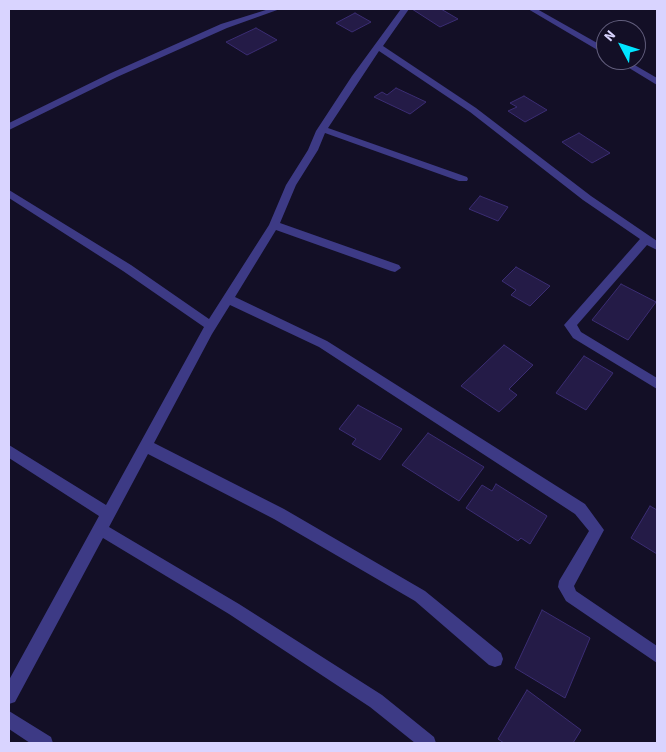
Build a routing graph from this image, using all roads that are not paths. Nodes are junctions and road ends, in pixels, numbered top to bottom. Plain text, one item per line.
1 (276, 9) edge
2 (405, 9) edge
3 (532, 9) edge
4 (596, 46) edge
5 (379, 47) junction
6 (637, 70) edge
7 (657, 82) edge
8 (9, 127) edge
9 (323, 129) junction
10 (462, 179) dead end
11 (9, 193) edge
12 (274, 225) junction
13 (646, 240) junction
14 (657, 246) edge
15 (395, 268) dead end
16 (227, 298) junction
17 (211, 326) junction
18 (657, 384) edge
19 (146, 446) junction
20 (9, 451) edge
21 (108, 514) junction
22 (100, 529) junction
23 (657, 655) edge
24 (495, 659) dead end
25 (9, 696) edge
26 (9, 719) edge
27 (45, 743) edge
28 (428, 743) edge

1 - 8 street
2 - 5 street
3 - 4 street
5 - 9 street
5 - 13 street
6 - 7 street
9 - 10 street
9 - 12 street
11 - 17 street
12 - 15 street
12 - 16 street
13 - 14 street
13 - 18 street
16 - 17 street
16 - 23 street
17 - 19 street
19 - 21 street
19 - 24 street
20 - 21 street
21 - 22 street
22 - 25 street
22 - 28 street
26 - 27 street

